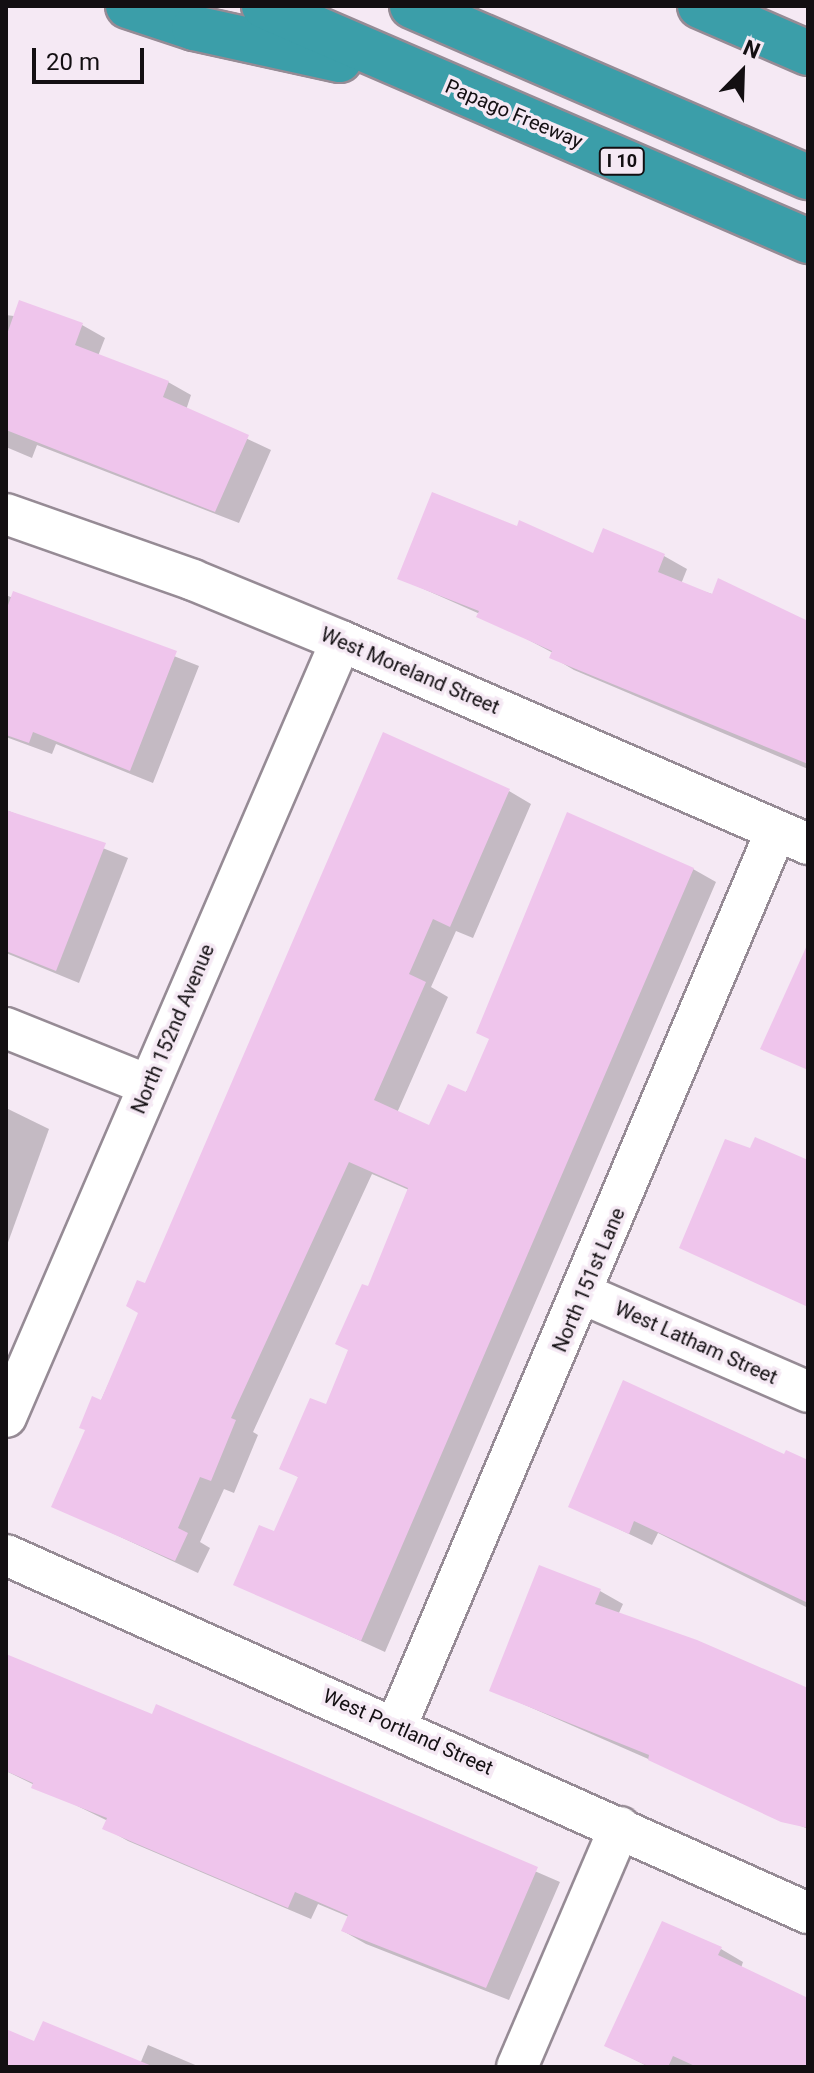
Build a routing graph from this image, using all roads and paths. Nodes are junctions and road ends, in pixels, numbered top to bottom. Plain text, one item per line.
1 (128, 6) edge
2 (264, 6) edge
3 (412, 6) edge
4 (700, 6) edge
5 (808, 53) edge
6 (436, 81) junction
7 (808, 177) edge
8 (808, 241) edge
9 (6, 514) edge
10 (341, 641) junction
11 (792, 837) edge
12 (6, 1028) edge
13 (148, 1085) junction
14 (583, 1294) junction
15 (808, 1392) edge
16 (6, 1417) edge
17 (6, 1555) edge
18 (396, 1727) junction
19 (620, 1827) junction
20 (808, 1913) edge
21 (517, 2067) edge

1 - 6 highway
2 - 6 highway, Papago Freeway / I 10
3 - 7 highway
4 - 5 highway
6 - 8 highway, Papago Freeway / I 10
9 - 10 street, West Moreland Street
10 - 11 street, West Moreland Street
10 - 13 street, North 152nd Avenue
11 - 14 street, North 151st Lane
12 - 13 street
13 - 16 street, North 152nd Avenue
14 - 15 street, West Latham Street
14 - 18 street, North 151st Lane
17 - 18 street, West Portland Street
18 - 19 street, West Portland Street
19 - 20 street, West Portland Street
19 - 21 street

